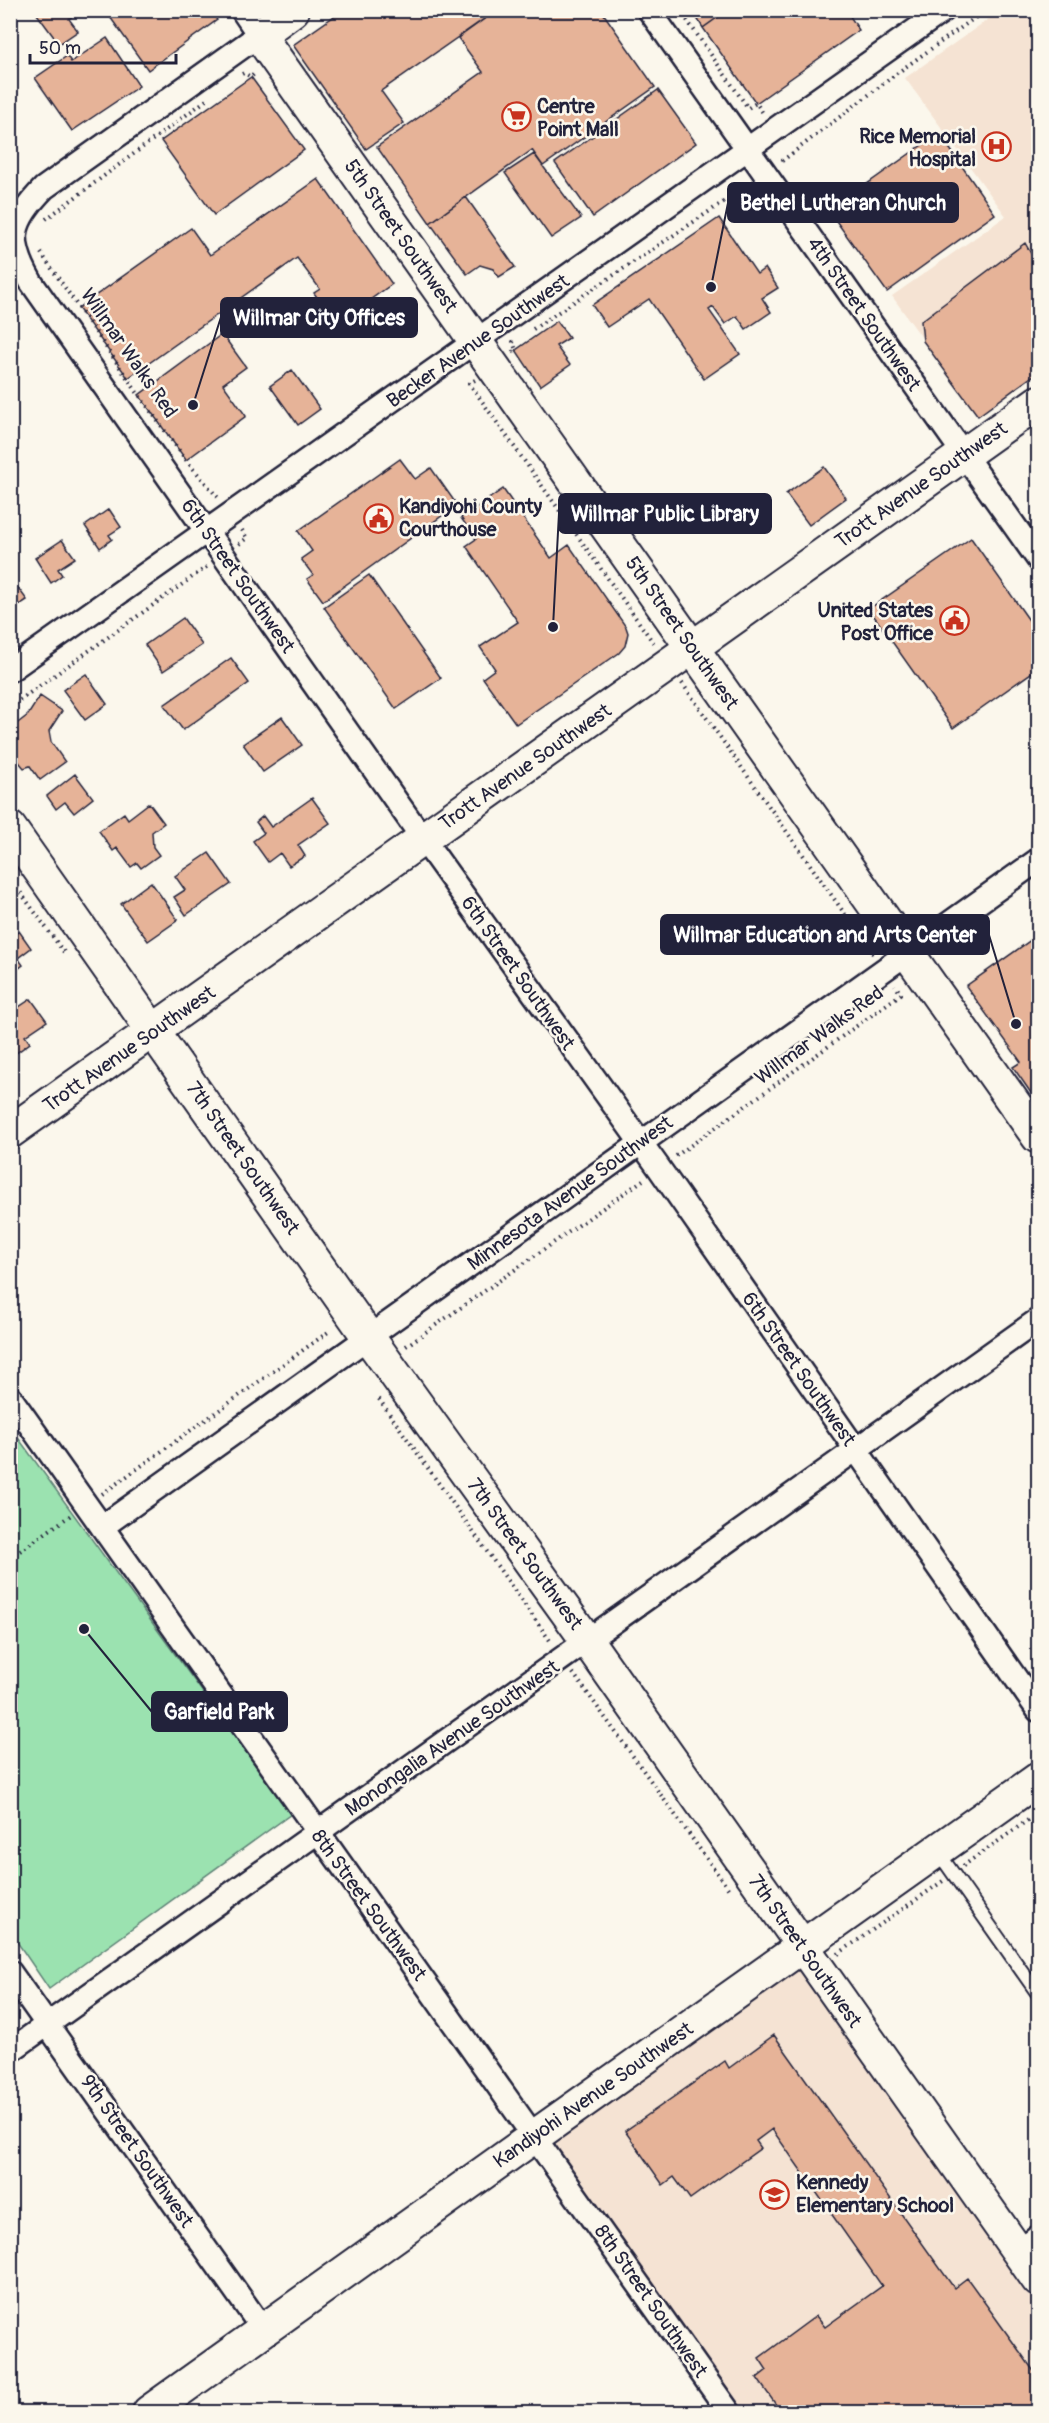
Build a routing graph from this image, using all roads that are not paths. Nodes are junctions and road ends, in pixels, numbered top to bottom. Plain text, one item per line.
1 (293, 10) edge
2 (649, 10) edge
3 (944, 10) edge
4 (258, 34) edge
5 (748, 149) junction
6 (485, 355) junction
7 (1038, 402) edge
8 (964, 454) junction
9 (207, 532) junction
10 (1038, 559) edge
11 (681, 656) junction
12 (10, 670) edge
13 (10, 828) edge
14 (423, 839) junction
15 (1038, 860) edge
16 (896, 961) junction
17 (154, 1031) junction
18 (10, 1132) edge
19 (1038, 1137) edge
20 (640, 1143) junction
21 (1038, 1320) edge
22 (367, 1351) junction
23 (10, 1397) edge
24 (855, 1450) junction
25 (102, 1527) junction
26 (588, 1642) junction
27 (1038, 1710) edge
28 (1038, 1779) edge
29 (318, 1833) junction
30 (937, 1851) junction
31 (802, 1947) junction
32 (10, 1972) edge
33 (1038, 1994) edge
34 (47, 2024) junction
35 (10, 2050) edge
36 (535, 2136) junction
37 (1028, 2244) edge
38 (1038, 2280) edge
39 (264, 2331) junction
40 (149, 2412) edge
41 (729, 2412) edge

1 - 4 street
2 - 5 street, 4th Street Southwest
3 - 5 street, Becker Avenue Southwest
4 - 6 street, 5th Street Southwest
4 - 9 street, 6th Street Southwest
5 - 6 street, Becker Avenue Southwest
5 - 8 street, 4th Street Southwest
6 - 9 street, Becker Avenue Southwest
6 - 11 street, 5th Street Southwest
7 - 8 street, Trott Avenue Southwest
8 - 10 street, 4th Street Southwest
8 - 11 street, Trott Avenue Southwest
9 - 12 street, Becker Avenue Southwest
9 - 14 street, 6th Street Southwest
11 - 14 street, Trott Avenue Southwest
11 - 16 street, 5th Street Southwest
13 - 17 street, 7th Street Southwest
14 - 17 street, Trott Avenue Southwest
14 - 20 street, 6th Street Southwest
15 - 16 street, Minnesota Avenue Southwest
16 - 19 street, 5th Street Southwest
16 - 20 street, Minnesota Avenue Southwest
17 - 18 street, Trott Avenue Southwest
17 - 22 street, 7th Street Southwest
20 - 22 street, Minnesota Avenue Southwest
20 - 24 street, 6th Street Southwest
21 - 24 street, Monongalia Avenue Southwest
22 - 25 street, Minnesota Avenue Southwest
22 - 26 street, 7th Street Southwest
23 - 25 street, 8th Street Southwest
24 - 26 street, Monongalia Avenue Southwest
24 - 27 street, 6th Street Southwest
25 - 29 street, 8th Street Southwest
26 - 29 street, Monongalia Avenue Southwest
26 - 31 street, 7th Street Southwest
28 - 30 street, Kandiyohi Avenue Southwest
29 - 34 street, Monongalia Avenue Southwest
29 - 36 street, 8th Street Southwest
30 - 31 street, Kandiyohi Avenue Southwest
30 - 33 lane
31 - 36 street, Kandiyohi Avenue Southwest
31 - 37 street, 7th Street Southwest
32 - 34 street, 9th Street Southwest
34 - 35 street, Monongalia Avenue Southwest
34 - 39 street, 9th Street Southwest
36 - 39 street, Kandiyohi Avenue Southwest
36 - 41 street, 8th Street Southwest
37 - 38 street, 7th Street Southwest
39 - 40 street, Kandiyohi Avenue Southwest

